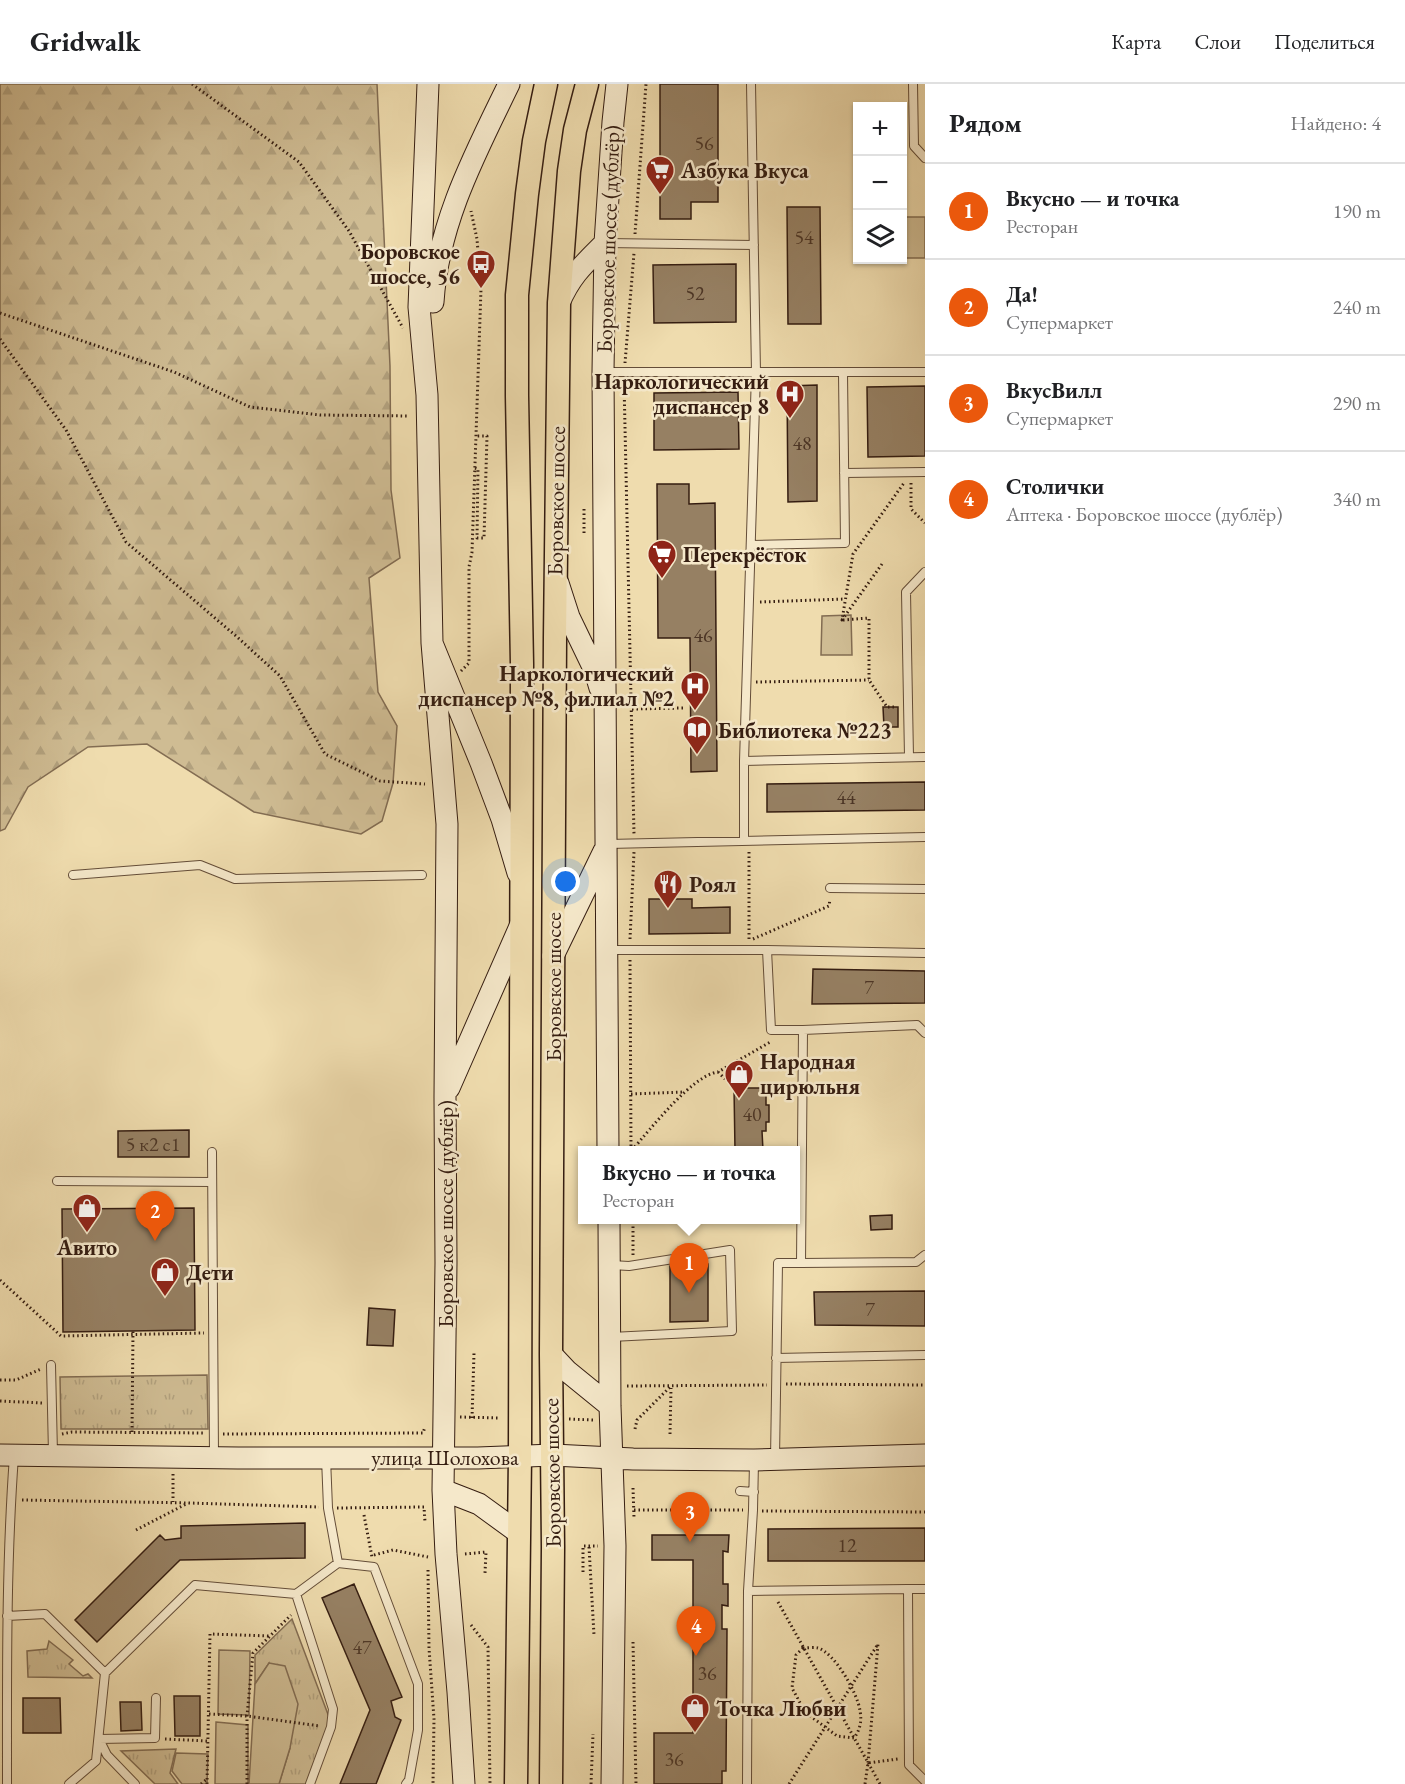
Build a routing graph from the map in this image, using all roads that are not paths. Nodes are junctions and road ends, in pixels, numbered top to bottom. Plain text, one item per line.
1 (428, 84) edge
2 (546, 84) edge
3 (587, 84) edge
4 (617, 84) edge
5 (751, 84) edge
6 (912, 84) edge
7 (509, 85) edge
8 (925, 158) edge
9 (605, 243) junction
10 (754, 245) junction
11 (559, 303) junction
12 (613, 371) junction
13 (925, 372) edge
14 (756, 373) junction
15 (843, 373) junction
16 (427, 395) junction
17 (925, 472) edge
18 (844, 473) junction
19 (751, 545) junction
20 (925, 572) edge
21 (555, 576) junction
22 (432, 643) junction
23 (606, 708) junction
24 (909, 757) junction
25 (925, 757) edge
26 (744, 761) junction
27 (925, 837) edge
28 (747, 841) junction
29 (607, 844) junction
30 (73, 875) dead end
31 (422, 875) dead end
32 (522, 885) junction
33 (830, 888) road end
34 (925, 889) edge
35 (522, 924) junction
36 (608, 950) junction
37 (767, 950) junction
38 (925, 952) edge
39 (553, 956) junction
40 (803, 1030) junction
41 (925, 1033) edge
42 (444, 1098) junction
43 (608, 1146) edge
44 (212, 1152) dead end
45 (57, 1181) dead end
46 (212, 1182) junction
47 (609, 1224) edge
48 (925, 1255) edge
49 (801, 1263) junction
50 (609, 1266) junction
51 (610, 1336) junction
52 (551, 1354) junction
53 (925, 1355) edge
54 (776, 1358) junction
55 (51, 1365) road end
56 (604, 1413) junction
57 (7, 1455) edge
58 (53, 1455) junction
59 (553, 1455) junction
60 (925, 1455) edge
61 (520, 1456) junction
62 (214, 1457) junction
63 (326, 1457) junction
64 (444, 1457) junction
65 (612, 1458) junction
66 (764, 1459) junction
67 (443, 1490) junction
68 (740, 1491) dead end
69 (754, 1492) junction
70 (519, 1533) junction
71 (338, 1563) junction
72 (908, 1589) junction
73 (925, 1589) edge
74 (748, 1591) junction
75 (296, 1594) junction
76 (7, 1616) junction
77 (105, 1673) junction
78 (156, 1698) dead end
79 (99, 1738) junction
80 (925, 1781) edge
81 (7, 1784) edge
82 (69, 1784) edge
83 (135, 1784) edge
84 (310, 1784) edge
85 (406, 1784) edge
86 (464, 1784) edge
87 (516, 1784) edge
88 (551, 1784) edge
89 (612, 1784) edge
90 (747, 1784) edge

1 - 16 street
2 - 32 main road, Боровское шоссе
3 - 11 main road, Боровское шоссе
4 - 9 street, Боровское шоссе (дублёр)
5 - 10 lane
6 - 8 lane
7 - 16 street
9 - 10 lane
9 - 11 street
9 - 12 street, Боровское шоссе (дублёр)
10 - 14 lane
11 - 21 main road, Боровское шоссе
12 - 14 lane
12 - 23 street, Боровское шоссе (дублёр)
13 - 15 lane
14 - 15 lane
14 - 19 lane
15 - 18 lane
16 - 22 street, Боровское шоссе (дублёр)
17 - 18 lane
18 - 19 lane
19 - 26 lane
20 - 24 lane
21 - 23 street
21 - 39 main road, Боровское шоссе
22 - 32 street
22 - 42 street, Боровское шоссе (дублёр)
23 - 29 street, Боровское шоссе (дублёр)
24 - 25 lane
24 - 26 lane
26 - 28 lane
27 - 28 lane
28 - 29 lane
29 - 36 street, Боровское шоссе (дублёр)
29 - 39 street
30 - 31 lane
32 - 35 main road, Боровское шоссе
33 - 34 lane
35 - 42 street
35 - 61 main road, Боровское шоссе
36 - 37 lane
36 - 43 street, Боровское шоссе (дублёр)
37 - 38 lane
37 - 40 lane
39 - 52 main road, Боровское шоссе
40 - 41 lane
40 - 49 lane
42 - 64 street, Боровское шоссе (дублёр)
44 - 46 lane
45 - 46 lane
46 - 62 lane
47 - 50 street
48 - 49 lane
49 - 54 lane
50 - 51 street
50 - 51 lane
51 - 56 street
52 - 56 street
52 - 59 main road, Боровское шоссе
53 - 54 lane
54 - 66 lane
55 - 58 lane
56 - 65 street
57 - 58 street, улица Шолохова
57 - 76 lane
58 - 62 street, улица Шолохова
59 - 61 street, улица Шолохова
59 - 65 street, улица Шолохова
59 - 88 main road, Боровское шоссе
60 - 66 street, улица Шолохова
61 - 64 street, улица Шолохова
61 - 70 main road, Боровское шоссе
62 - 63 street, улица Шолохова
63 - 64 street, улица Шолохова
63 - 71 lane
64 - 67 street, Боровское шоссе (дублёр)
65 - 66 street, улица Шолохова
65 - 89 street
66 - 69 lane
67 - 70 street
67 - 86 street, Боровское шоссе (дублёр)
68 - 69 lane
69 - 74 lane
70 - 87 main road, Боровское шоссе
71 - 75 lane
71 - 85 lane
72 - 73 lane
72 - 74 lane
72 - 80 lane
74 - 90 lane
75 - 77 lane
75 - 84 lane
76 - 77 lane
76 - 81 lane
77 - 79 lane
78 - 79 lane
79 - 82 lane
79 - 83 lane

